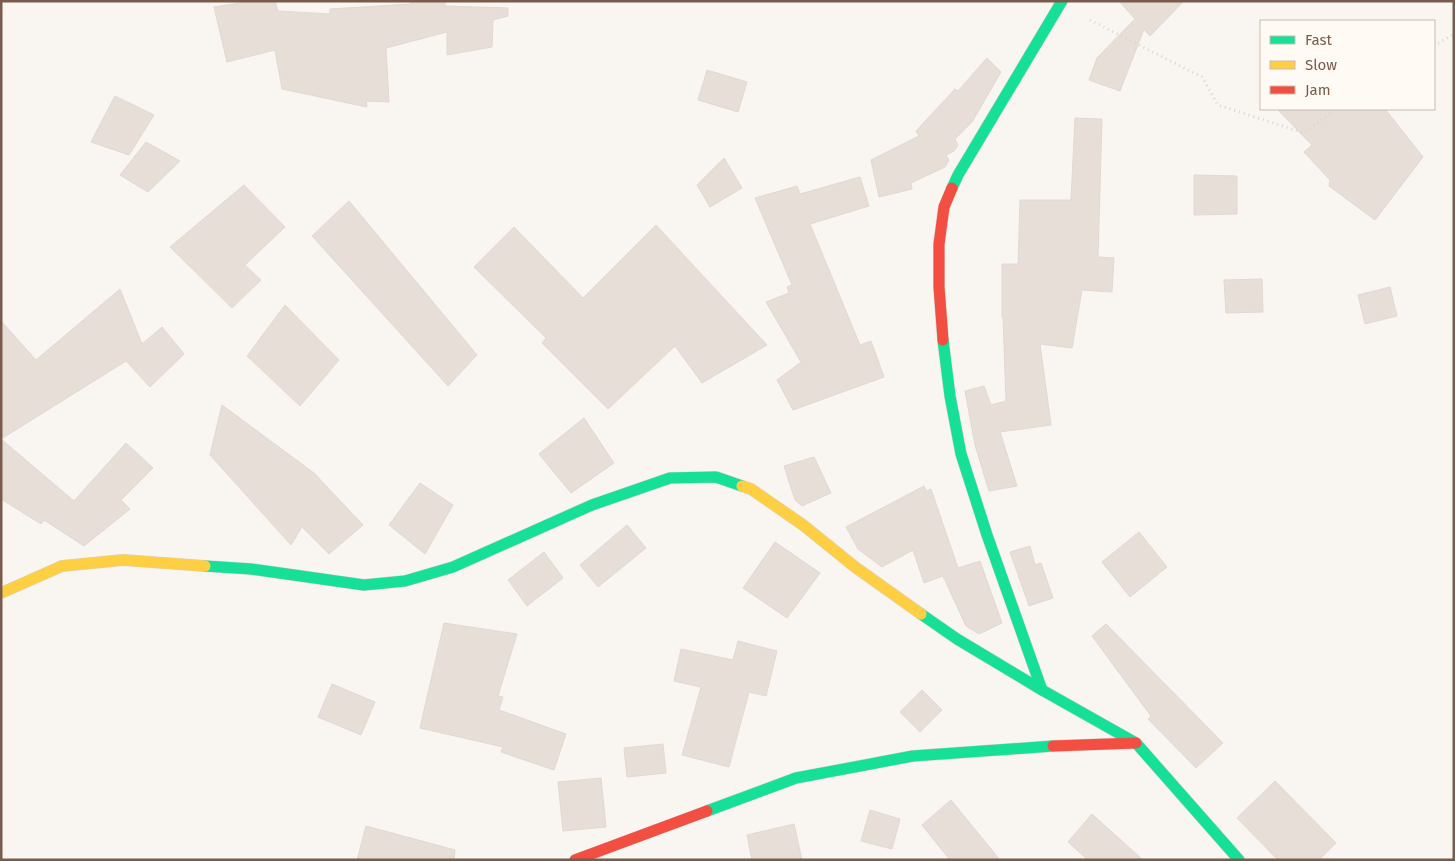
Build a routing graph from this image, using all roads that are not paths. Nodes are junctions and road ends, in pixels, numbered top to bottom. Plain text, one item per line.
1 (1062, 3) edge
2 (1, 593) edge
3 (1042, 690) junction
4 (1136, 743) junction
5 (575, 860) edge
6 (1239, 860) edge

1 - 3 street
2 - 3 street
3 - 4 street
4 - 5 street
4 - 6 street

